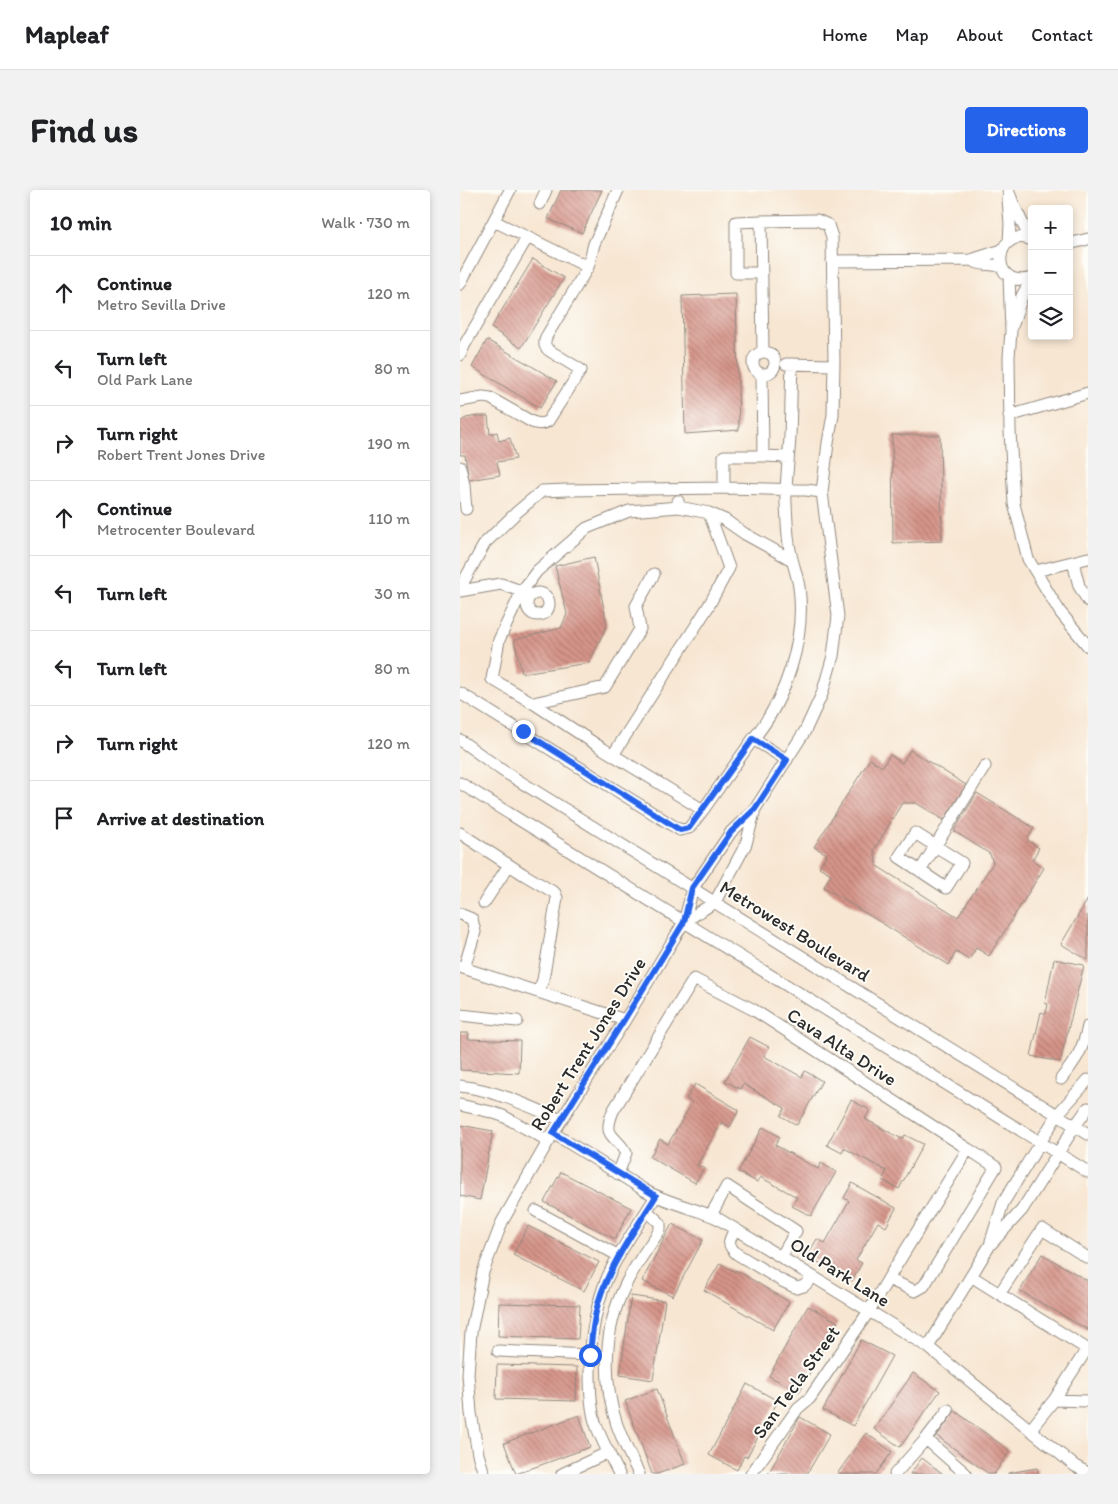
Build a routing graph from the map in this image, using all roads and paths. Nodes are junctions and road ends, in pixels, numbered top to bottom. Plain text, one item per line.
1 (510, 190) edge
2 (546, 190) edge
3 (618, 190) edge
4 (1008, 190) edge
5 (540, 204) dead end
6 (494, 221) junction
7 (761, 221) junction
8 (1028, 233) edge
9 (527, 238) junction
10 (1088, 239) edge
11 (1028, 240) edge
12 (1073, 243) edge
13 (1005, 246) junction
14 (971, 260) junction
15 (832, 262) junction
16 (588, 267) junction
17 (1005, 272) junction
18 (762, 273) junction
19 (1028, 279) edge
20 (460, 284) edge
21 (1028, 285) edge
22 (1011, 331) junction
23 (763, 352) junction
24 (460, 355) edge
25 (774, 363) junction
26 (792, 364) junction
27 (834, 365) junction
28 (762, 374) junction
29 (1088, 393) edge
30 (460, 401) edge
31 (1010, 416) junction
32 (763, 456) junction
33 (788, 456) junction
34 (460, 466) edge
35 (724, 488) junction
36 (678, 490) junction
37 (786, 490) junction
38 (822, 492) junction
39 (678, 507) junction
40 (466, 510) dead end
41 (709, 513) junction
42 (1088, 558) edge
43 (792, 560) junction
44 (1073, 562) junction
45 (1036, 571) junction
46 (654, 574) dead end
47 (460, 589) edge
48 (527, 593) junction
49 (1088, 601) edge
50 (1088, 646) edge
51 (460, 693) edge
52 (533, 703) junction
53 (753, 739) junction
54 (460, 740) edge
55 (613, 755) junction
56 (787, 760) junction
57 (985, 766) dead end
58 (460, 783) edge
59 (755, 809) junction
60 (703, 810) junction
61 (460, 833) edge
62 (936, 846) junction
63 (509, 865) junction
64 (920, 871) junction
65 (692, 888) junction
66 (715, 902) junction
67 (484, 903) dead end
68 (460, 914) edge
69 (684, 922) junction
70 (462, 967) edge
71 (538, 992) junction
72 (460, 1014) edge
73 (624, 1020) junction
74 (517, 1021) dead end
75 (1088, 1026) edge
76 (1087, 1039) edge
77 (1061, 1079) dead end
78 (1088, 1080) edge
79 (460, 1086) edge
80 (460, 1105) edge
81 (1088, 1108) edge
82 (1057, 1115) junction
83 (561, 1120) junction
84 (1075, 1126) junction
85 (1088, 1134) edge
86 (551, 1137) junction
87 (1041, 1142) junction
88 (968, 1149) junction
89 (1058, 1153) junction
90 (1088, 1172) edge
91 (618, 1174) junction
92 (656, 1196) junction
93 (647, 1210) junction
94 (536, 1211) dead end
95 (711, 1215) junction
96 (736, 1229) junction
97 (990, 1245) junction
98 (619, 1256) junction
99 (781, 1257) junction
100 (1088, 1258) edge
101 (609, 1276) junction
102 (971, 1276) junction
103 (813, 1277) junction
104 (888, 1279) junction
105 (625, 1285) junction
106 (1000, 1293) junction
107 (869, 1311) junction
108 (928, 1347) junction
109 (1087, 1350) edge
110 (498, 1351) dead end
111 (590, 1355) junction
112 (464, 1374) edge
113 (1054, 1400) junction
114 (1088, 1401) edge
115 (948, 1410) dead end
116 (1030, 1430) junction
117 (926, 1439) junction
118 (609, 1452) junction
119 (1074, 1470) edge
120 (1088, 1473) edge
121 (484, 1474) edge
122 (562, 1474) edge
123 (619, 1474) edge
124 (639, 1474) edge
125 (751, 1474) edge
126 (895, 1474) edge
127 (966, 1474) edge

1 - 6 street
2 - 5 street
3 - 16 street
4 - 8 street
4 - 13 street
6 - 9 street
6 - 20 street
7 - 15 street
7 - 18 street
7 - 18 street
9 - 16 street
9 - 24 street
10 - 12 street
11 - 13 street
13 - 14 street
13 - 17 street
14 - 15 street
14 - 17 street
15 - 27 street
16 - 30 street
17 - 19 street
17 - 22 street
18 - 23 street
21 - 22 street
22 - 31 street
23 - 25 street
23 - 28 street
25 - 26 street
25 - 28 street
26 - 27 street
26 - 33 street
27 - 38 street
28 - 32 street
29 - 31 street
31 - 45 street
32 - 33 street
32 - 35 street
33 - 37 street
34 - 40 street
35 - 36 street
35 - 37 street
36 - 39 street
36 - 47 street
37 - 38 street
37 - 43 street
38 - 56 street
39 - 41 street
39 - 48 street
41 - 43 street
41 - 55 street
42 - 44 street
43 - 53 street
44 - 45 street
44 - 49 street
45 - 50 street
46 - 52 street
47 - 48 street
48 - 52 street
51 - 60 street
52 - 55 street
53 - 56 street
53 - 60 street
54 - 65 street, Metrowest Boulevard
55 - 60 street
56 - 59 street
57 - 62 street
58 - 69 street
59 - 65 street
59 - 66 street
61 - 63 street
62 - 64 street
62 - 64 street
62 - 64 street
63 - 67 street
63 - 71 street
65 - 66 street, Metrowest Boulevard
65 - 69 street, Robert Trent Jones Drive
66 - 69 street, Robert Trent Jones Drive
66 - 82 street, Metrowest Boulevard
68 - 70 street
69 - 73 street, Robert Trent Jones Drive
69 - 87 street
70 - 71 street
71 - 73 street
72 - 74 street
73 - 83 street, Robert Trent Jones Drive
75 - 76 street
76 - 77 street
78 - 82 street
79 - 83 street
80 - 86 street, Old Park Lane
81 - 84 street
82 - 84 street, Metrowest Boulevard
82 - 87 street
83 - 86 street, Robert Trent Jones Drive
84 - 85 street, Metrowest Boulevard
84 - 89 street
86 - 91 street, Old Park Lane
86 - 112 street, Robert Trent Jones Drive
87 - 89 street
87 - 97 street
88 - 91 street, Cava Alta Drive
88 - 104 street, San Tecla Street
88 - 104 street, Cava Alta Drive
89 - 90 street
89 - 97 street
91 - 92 street, Old Park Lane
92 - 93 street
92 - 95 street, Old Park Lane
93 - 98 street
93 - 105 street
94 - 98 street
95 - 96 street, Old Park Lane
95 - 99 street
96 - 99 street, Old Park Lane
96 - 103 street
97 - 102 street
98 - 101 street
99 - 103 street, Old Park Lane
100 - 106 street
101 - 105 street
101 - 111 street
102 - 106 street
102 - 108 street
103 - 107 street, Old Park Lane
104 - 107 street, San Tecla Street
105 - 124 street
106 - 109 street
107 - 108 street, Old Park Lane
107 - 125 street, San Tecla Street
108 - 116 street, Old Park Lane
109 - 113 street
110 - 111 street
111 - 118 street
112 - 121 street, Robert Trent Jones Drive
113 - 114 street
113 - 116 street
115 - 117 street
116 - 119 street, Old Park Lane
117 - 126 street
117 - 127 street
118 - 122 street
118 - 123 street
119 - 120 street, Old Park Lane

